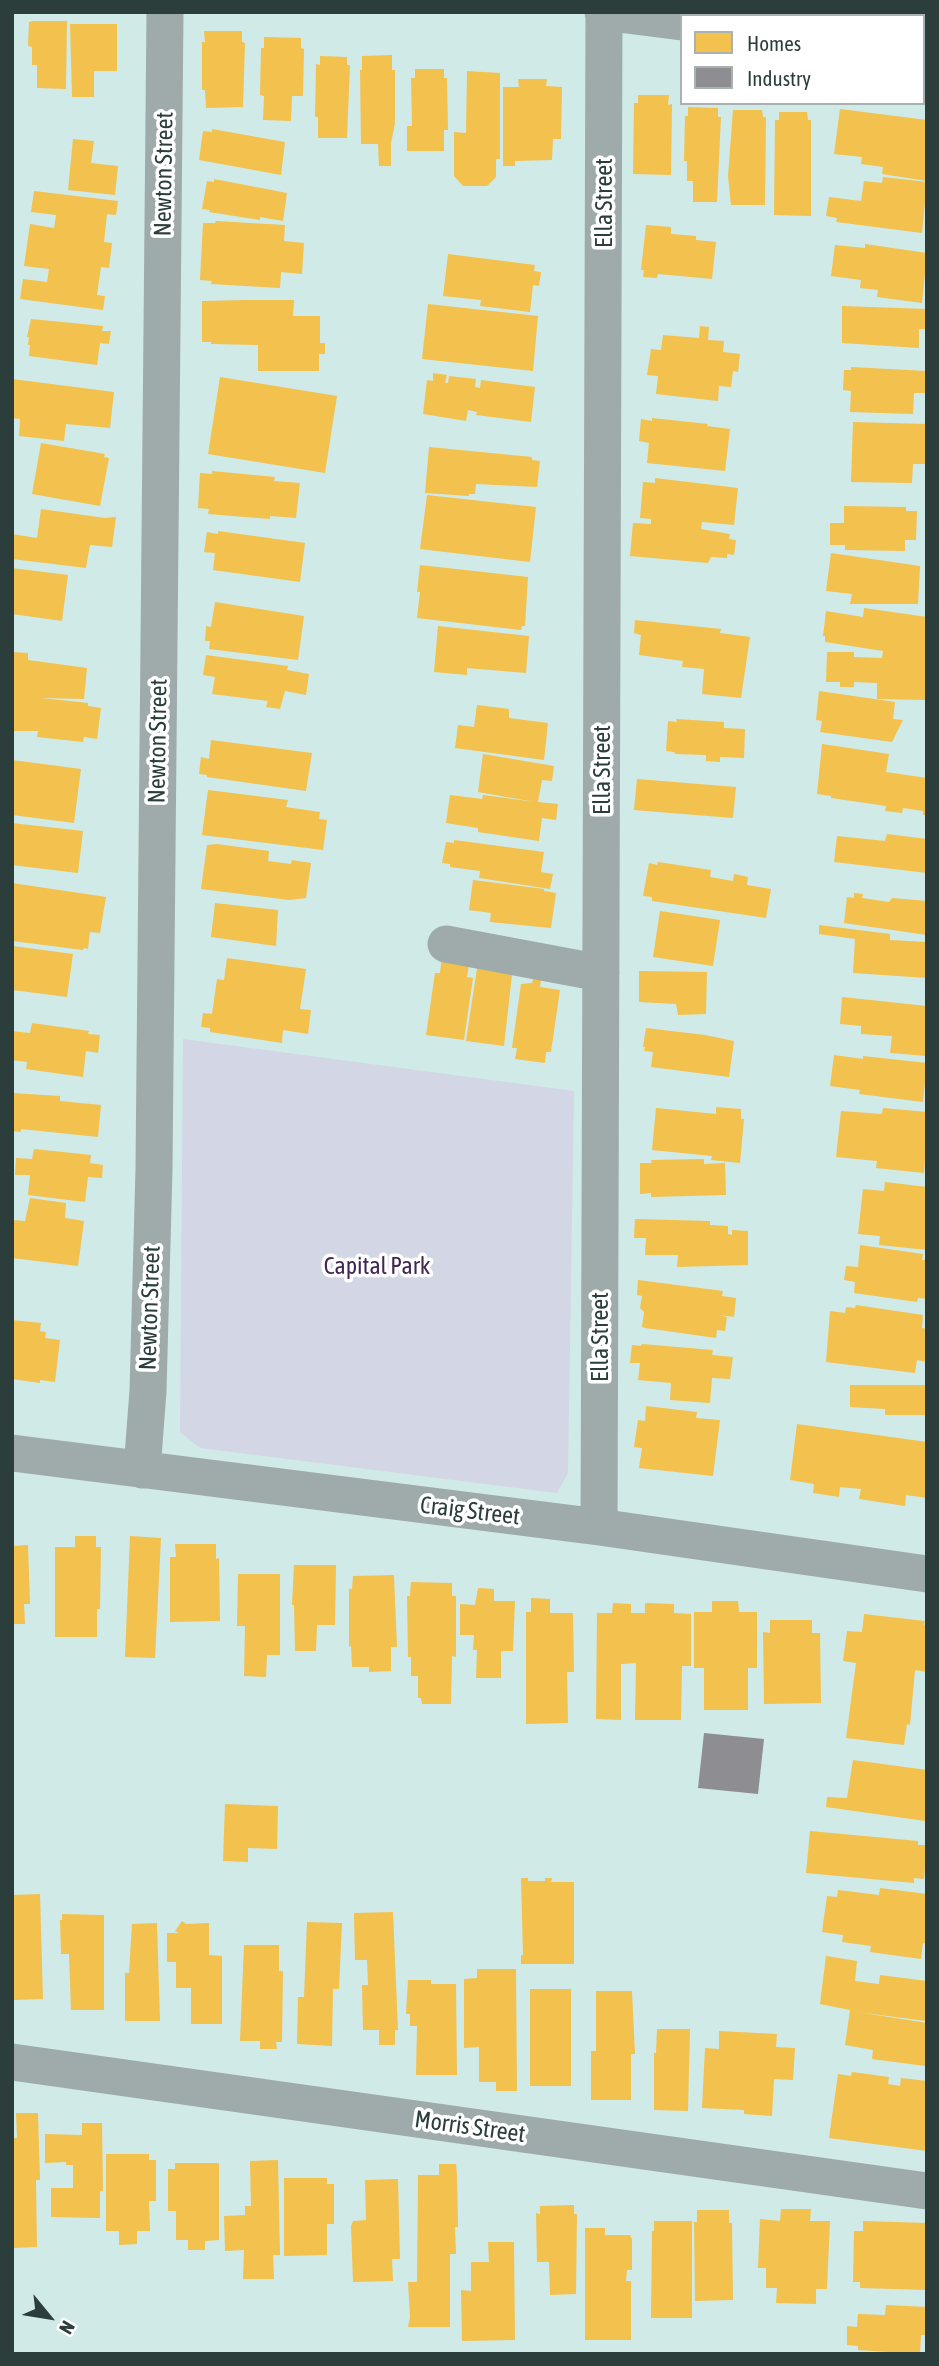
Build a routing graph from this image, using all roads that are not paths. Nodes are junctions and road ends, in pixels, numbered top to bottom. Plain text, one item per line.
1 (165, 12) edge
2 (603, 12) edge
3 (680, 22) edge
4 (446, 944) dead end
5 (601, 973) junction
6 (12, 1452) edge
7 (142, 1470) junction
8 (599, 1527) junction
9 (927, 1574) edge
10 (12, 2063) edge
11 (927, 2191) edge

1 - 7 street, Newton Street
2 - 3 street
2 - 5 street, Ella Street
4 - 5 street
5 - 8 street, Ella Street
6 - 7 street, Craig Street
7 - 8 street, Craig Street
8 - 9 street, Craig Street
10 - 11 street, Morris Street

